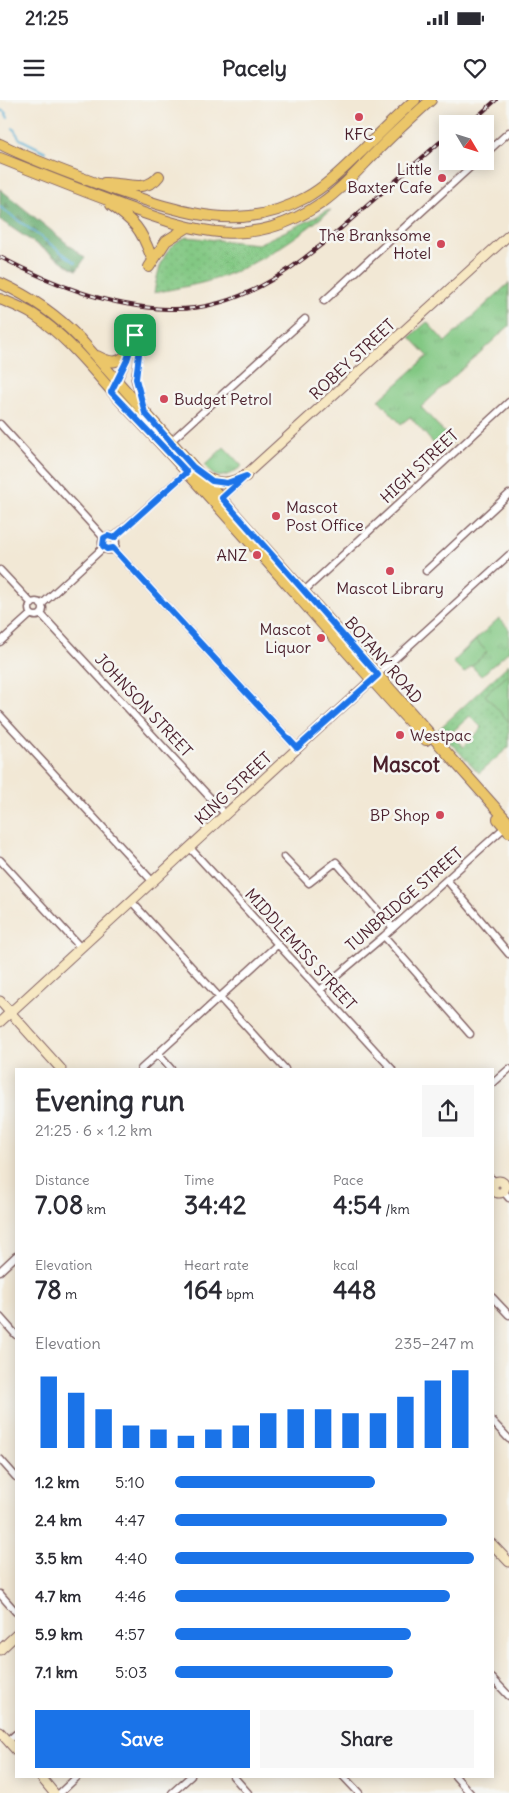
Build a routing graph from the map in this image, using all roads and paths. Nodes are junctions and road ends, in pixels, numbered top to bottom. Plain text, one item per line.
1 (414, 100) edge
2 (431, 100) edge
3 (509, 132) edge
4 (0, 144) edge
5 (494, 146) edge
6 (0, 158) edge
7 (467, 170) edge
8 (159, 176) dead end
9 (98, 184) junction
10 (100, 198) junction
11 (188, 227) junction
12 (509, 235) edge
13 (152, 256) dead end
14 (149, 267) dead end
15 (0, 283) edge
16 (0, 293) edge
17 (0, 299) edge
18 (324, 301) dead end
19 (0, 305) edge
20 (18, 306) junction
21 (304, 318) dead end
22 (131, 351) junction
23 (93, 354) junction
24 (117, 382) junction
25 (111, 392) junction
26 (509, 402) edge
27 (145, 413) junction
28 (0, 424) edge
29 (170, 442) junction
30 (190, 470) junction
31 (246, 476) junction
32 (509, 494) edge
33 (218, 501) junction
34 (104, 538) junction
35 (114, 538) junction
36 (104, 547) junction
37 (113, 548) junction
38 (509, 555) edge
39 (0, 570) edge
40 (426, 571) dead end
41 (304, 591) junction
42 (32, 604) junction
43 (41, 605) junction
44 (31, 614) junction
45 (41, 614) junction
46 (0, 642) edge
47 (374, 678) junction
48 (0, 715) edge
49 (297, 748) junction
50 (226, 815) junction
51 (508, 827) edge
52 (190, 848) junction
53 (284, 857) dead end
54 (0, 860) edge
55 (447, 880) junction
56 (153, 882) junction
57 (132, 902) junction
58 (393, 928) junction
59 (384, 936) junction
60 (278, 944) junction
61 (81, 948) junction
62 (509, 954) edge
63 (320, 990) junction
64 (219, 997) junction
65 (0, 1001) edge
66 (10, 1013) junction
67 (0, 1022) edge
68 (470, 1034) dead end
69 (158, 1054) junction
70 (60, 1068) edge
71 (142, 1068) edge
72 (170, 1068) edge
73 (283, 1068) edge
74 (391, 1068) edge
75 (509, 1069) edge
76 (494, 1082) edge
77 (15, 1257) edge
78 (0, 1271) edge
79 (494, 1299) edge
80 (509, 1315) edge
81 (1, 1321) edge
82 (15, 1334) edge
83 (494, 1423) edge
84 (509, 1439) edge
85 (0, 1459) edge
86 (15, 1476) edge
87 (494, 1546) edge
88 (509, 1562) edge
89 (0, 1594) edge
90 (15, 1611) edge
91 (15, 1636) edge
92 (0, 1650) edge
93 (494, 1680) edge
94 (509, 1696) edge
95 (0, 1732) edge
96 (15, 1735) edge
97 (8, 1741) junction
98 (15, 1749) edge
99 (42, 1778) edge
100 (76, 1778) edge
101 (188, 1778) edge
102 (234, 1778) edge
103 (346, 1778) edge
104 (457, 1778) edge
105 (54, 1793) edge
106 (60, 1793) edge
107 (172, 1793) edge
108 (248, 1793) edge
109 (358, 1793) edge
110 (470, 1793) edge

1 - 9 main road
2 - 11 main road
3 - 5 street
4 - 9 main road
6 - 10 main road
7 - 18 street
8 - 9 main road
10 - 11 main road
10 - 13 main road
11 - 14 main road
12 - 31 main road, ROBEY STREET
15 - 23 main road, BOTANY ROAD
16 - 20 main road
17 - 20 main road, BOTANY ROAD
19 - 20 main road
20 - 25 main road, BOTANY ROAD
21 - 29 street
22 - 23 main road
22 - 24 street
22 - 27 street
23 - 24 main road, BOTANY ROAD
24 - 25 street
24 - 27 main road, BOTANY ROAD
25 - 30 main road, BOTANY ROAD
26 - 41 street, HIGH STREET
27 - 29 main road, BOTANY ROAD
28 - 34 street
29 - 30 main road, BOTANY ROAD
30 - 31 main road
30 - 33 main road, BOTANY ROAD
30 - 35 street
31 - 33 main road, ROBEY STREET
32 - 40 street
33 - 41 main road, BOTANY ROAD
33 - 47 main road, BOTANY ROAD
34 - 35 street
34 - 36 street
35 - 37 street
36 - 37 street
36 - 43 street
37 - 49 street
38 - 47 street, KING STREET
39 - 42 street
41 - 47 main road, BOTANY ROAD
42 - 43 street
42 - 44 street
43 - 45 street
44 - 45 street
44 - 46 street
45 - 50 street, JOHNSON STREET
47 - 49 main road, KING STREET
47 - 51 main road, BOTANY ROAD
48 - 56 street
49 - 50 main road, KING STREET
50 - 52 main road, KING STREET
51 - 55 street, TUNBRIDGE STREET
52 - 56 main road, KING STREET
52 - 60 street, MIDDLEMISS STREET
53 - 58 street
54 - 61 street
55 - 58 street, TUNBRIDGE STREET
55 - 62 street
56 - 57 main road, KING STREET
57 - 61 main road, KING STREET
57 - 64 street
58 - 59 street, TUNBRIDGE STREET
59 - 63 street, TUNBRIDGE STREET
59 - 68 street
60 - 63 street, MIDDLEMISS STREET
60 - 64 street
61 - 66 main road, KING STREET
63 - 74 street, MIDDLEMISS STREET
64 - 69 street
64 - 73 street
65 - 66 main road
66 - 67 main road, KING STREET
66 - 70 main road
69 - 71 street
69 - 72 street
75 - 76 street
77 - 78 street
79 - 80 street
81 - 82 street
83 - 84 street
85 - 86 street
87 - 88 main road
89 - 90 street
91 - 92 main road
93 - 94 street
95 - 97 main road
96 - 97 street
97 - 98 main road
99 - 105 main road
100 - 106 street
101 - 107 street
102 - 108 street
103 - 109 street
104 - 110 street

